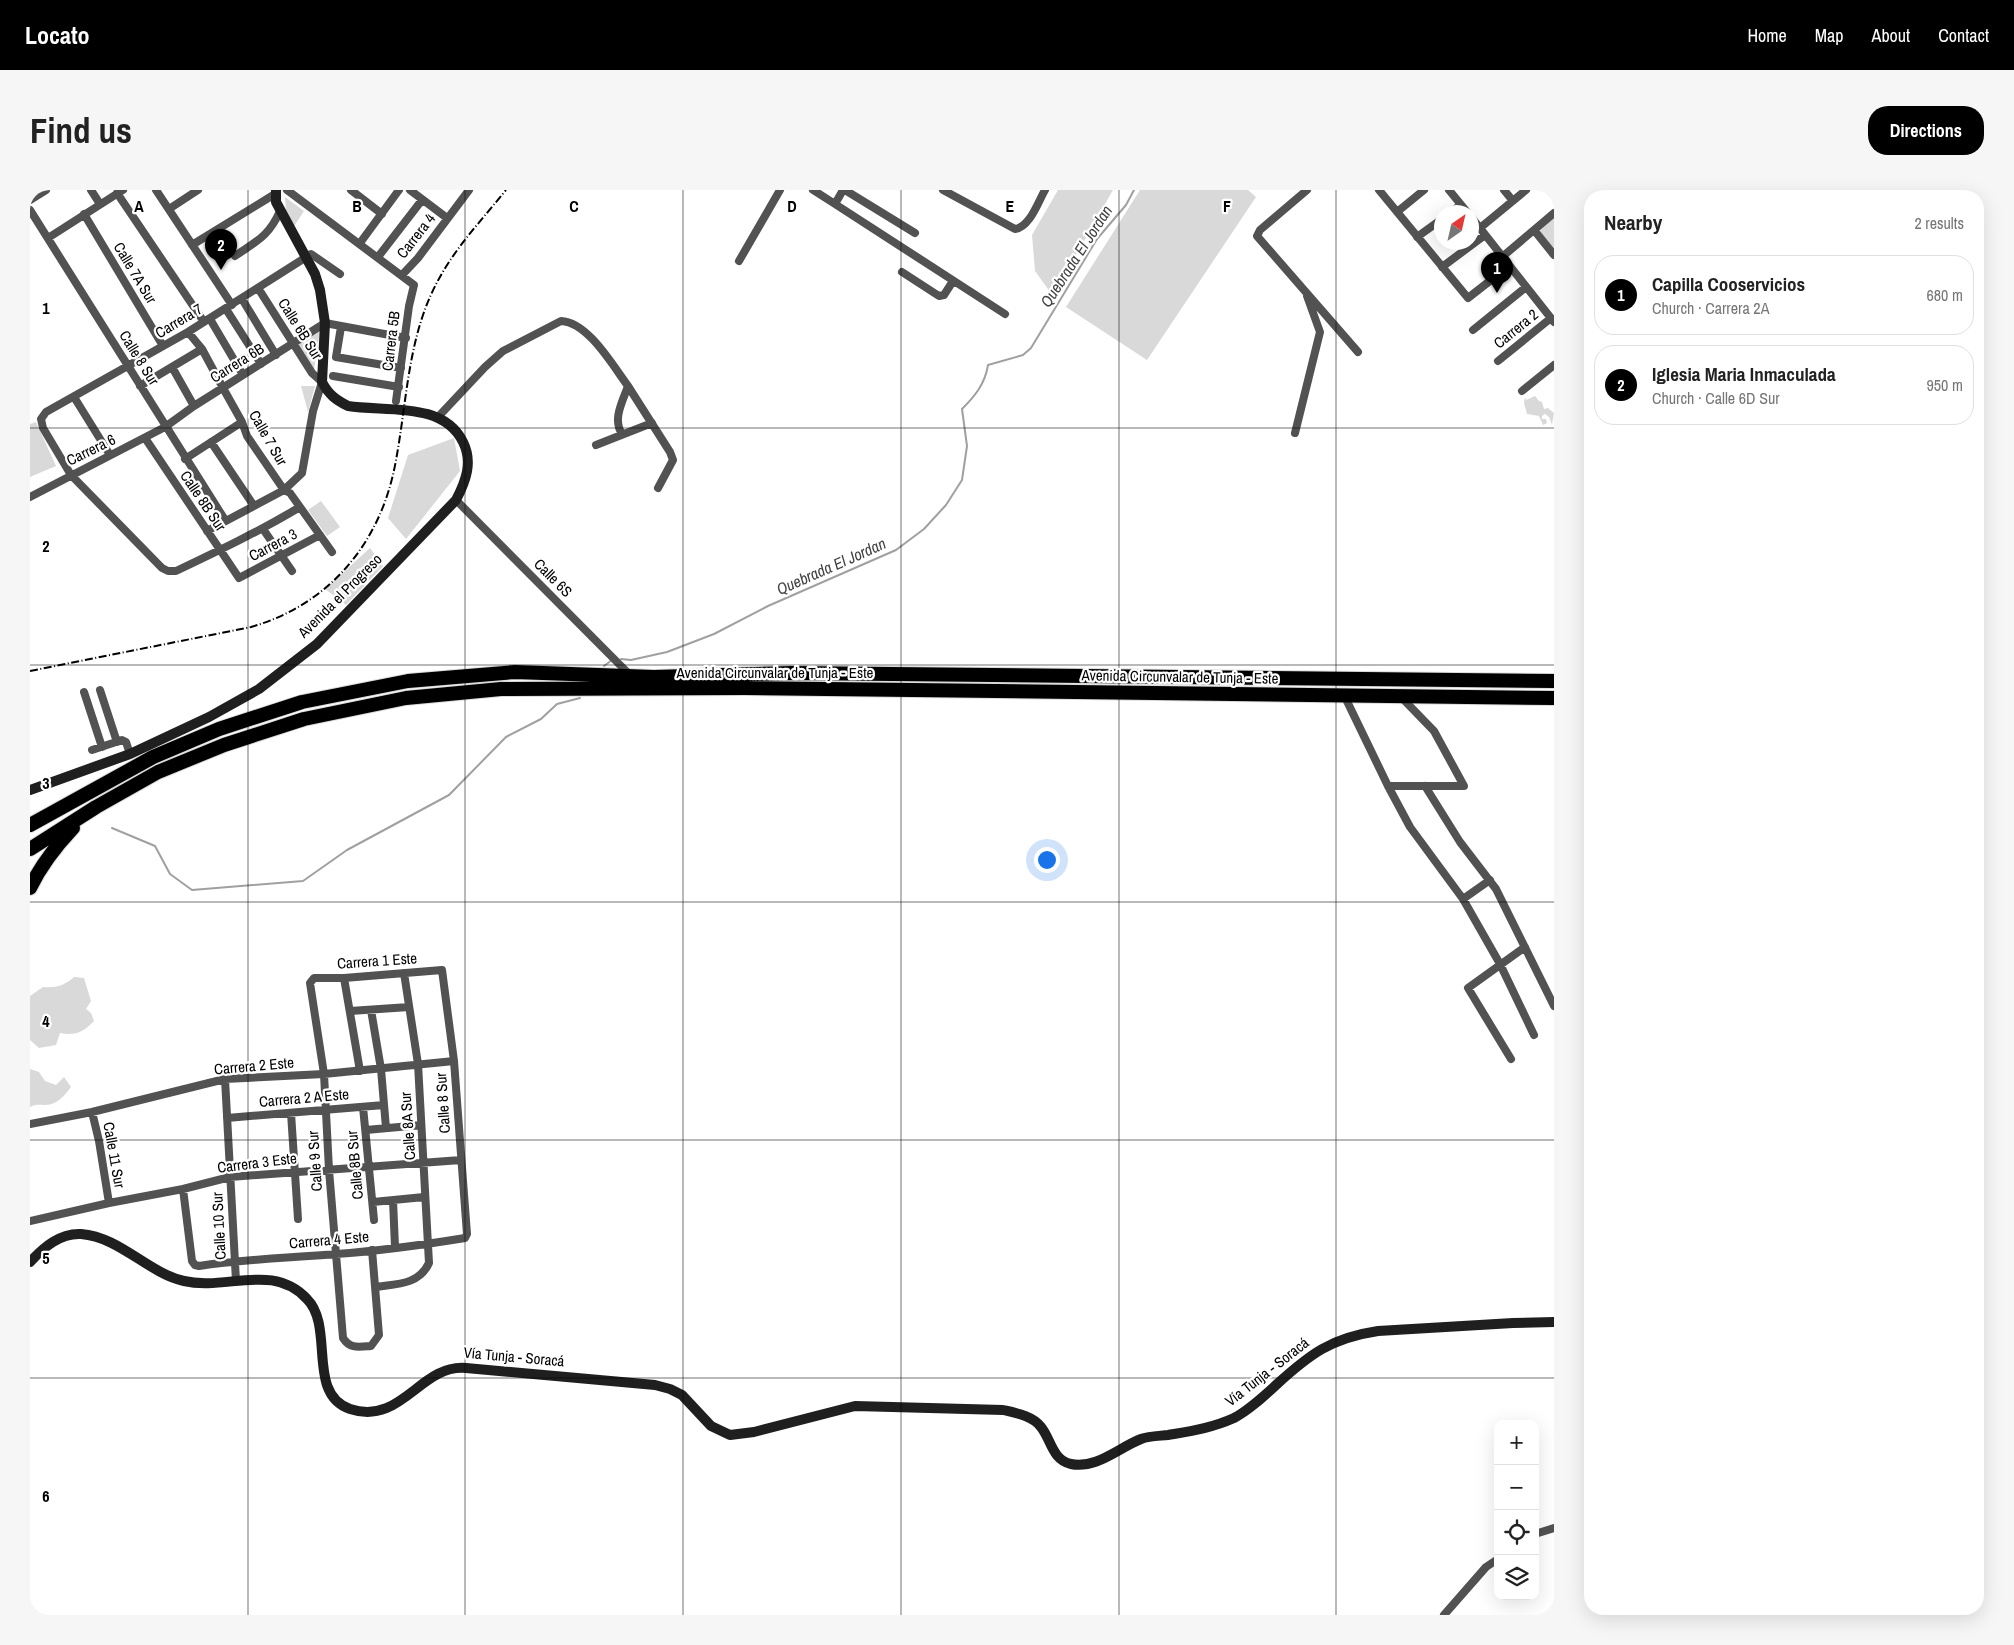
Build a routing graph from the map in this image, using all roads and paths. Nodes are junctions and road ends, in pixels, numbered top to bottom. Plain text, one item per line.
1 (46, 190) edge
2 (91, 190) edge
3 (156, 190) edge
4 (198, 190) edge
5 (287, 190) edge
6 (351, 190) edge
7 (399, 190) edge
8 (410, 190) edge
9 (468, 190) edge
10 (780, 190) edge
11 (813, 190) edge
12 (844, 190) edge
13 (943, 190) edge
14 (1045, 190) edge
15 (1307, 190) edge
16 (1379, 190) edge
17 (1424, 190) edge
18 (1449, 190) edge
19 (1504, 190) edge
20 (1526, 190) edge
21 (120, 192) edge
22 (276, 192) edge
23 (30, 200) edge
24 (422, 200) junction
25 (1513, 201) junction
26 (100, 204) junction
27 (835, 204) junction
28 (1461, 205) edge
29 (169, 209) junction
30 (30, 210) edge
31 (280, 211) junction
32 (1396, 212) junction
33 (84, 214) junction
34 (382, 214) junction
35 (1554, 214) edge
36 (447, 218) junction
37 (1434, 225) edge
38 (1479, 228) edge
39 (1534, 230) junction
40 (1482, 232) junction
41 (915, 233) dead end
42 (1417, 237) junction
43 (48, 238) junction
44 (360, 243) junction
45 (192, 245) junction
46 (1554, 255) edge
47 (235, 256) dead end
48 (304, 257) junction
49 (378, 257) junction
50 (1502, 257) junction
51 (739, 261) dead end
52 (1509, 266) junction
53 (1442, 267) junction
54 (902, 272) dead end
55 (340, 274) dead end
56 (402, 275) junction
57 (953, 281) junction
58 (1526, 287) junction
59 (258, 288) junction
60 (1306, 292) junction
61 (242, 299) junction
62 (229, 307) junction
63 (1005, 314) dead end
64 (207, 320) junction
65 (1552, 320) edge
66 (325, 323) junction
67 (341, 327) junction
68 (1472, 330) dead end
69 (188, 332) junction
70 (406, 338) junction
71 (294, 343) junction
72 (163, 346) junction
73 (202, 349) junction
74 (1358, 352) dead end
75 (276, 355) junction
76 (1498, 361) dead end
77 (261, 364) junction
78 (1554, 365) edge
79 (128, 366) junction
80 (172, 368) junction
81 (401, 368) junction
82 (243, 375) junction
83 (333, 376) dead end
84 (322, 382) junction
85 (140, 386) junction
86 (628, 386) junction
87 (398, 387) junction
88 (223, 388) junction
89 (1522, 391) dead end
90 (74, 397) junction
91 (396, 401) dead end
92 (194, 406) junction
93 (438, 417) junction
94 (242, 422) junction
95 (652, 422) junction
96 (165, 427) junction
97 (1295, 433) dead end
98 (622, 434) junction
99 (145, 438) junction
100 (211, 442) junction
101 (596, 445) dead end
102 (110, 455) junction
103 (185, 459) junction
104 (71, 475) junction
105 (658, 488) dead end
106 (284, 490) junction
107 (30, 497) edge
108 (456, 500) junction
109 (254, 506) junction
110 (300, 507) junction
111 (225, 520) junction
112 (263, 529) junction
113 (207, 531) junction
114 (320, 535) junction
115 (220, 550) junction
116 (332, 552) dead end
117 (282, 557) junction
118 (292, 571) dead end
119 (239, 578) joint
120 (630, 675) junction
121 (1554, 681) edge
122 (100, 690) dead end
123 (84, 692) dead end
124 (1344, 696) junction
125 (1401, 696) junction
126 (1554, 698) edge
127 (117, 742) junction
128 (102, 747) junction
129 (92, 750) dead end
130 (130, 754) junction
131 (1388, 786) junction
132 (1425, 786) junction
133 (30, 790) edge
134 (96, 807) junction
135 (30, 825) edge
136 (30, 849) edge
137 (1490, 880) junction
138 (30, 888) edge
139 (1463, 898) junction
140 (1525, 946) junction
141 (1500, 964) junction
142 (442, 970) joint
143 (404, 974) junction
144 (314, 978) joint
145 (344, 978) junction
146 (1554, 1006) edge
147 (409, 1007) junction
148 (371, 1010) junction
149 (350, 1011) junction
150 (1534, 1035) dead end
151 (1511, 1059) dead end
152 (454, 1061) junction
153 (418, 1064) junction
154 (381, 1069) junction
155 (360, 1071) junction
156 (324, 1074) junction
157 (225, 1079) junction
158 (384, 1105) junction
159 (363, 1107) junction
160 (326, 1110) junction
161 (92, 1112) junction
162 (291, 1113) junction
163 (227, 1118) junction
164 (30, 1124) edge
165 (421, 1125) junction
166 (386, 1128) junction
167 (366, 1130) junction
168 (461, 1160) junction
169 (424, 1162) junction
170 (370, 1167) junction
171 (329, 1170) junction
172 (296, 1171) junction
173 (230, 1178) junction
174 (183, 1190) junction
175 (424, 1198) junction
176 (393, 1200) junction
177 (373, 1202) junction
178 (109, 1203) junction
179 (298, 1219) dead end
180 (374, 1220) dead end
181 (30, 1221) edge
182 (467, 1234) joint
183 (428, 1244) junction
184 (396, 1247) junction
185 (372, 1250) junction
186 (336, 1254) junction
187 (235, 1261) junction
188 (30, 1262) edge
189 (199, 1266) junction
190 (236, 1282) junction
191 (198, 1283) junction
192 (376, 1287) junction
193 (1554, 1322) edge
194 (1554, 1528) edge
195 (1539, 1533) edge
196 (1494, 1562) edge
197 (1444, 1615) edge

1 - 23 street
2 - 26 street
3 - 29 street
4 - 29 street
5 - 44 street
6 - 34 street
7 - 34 street
8 - 24 street
9 - 36 street, Carrera 4
10 - 51 street
11 - 27 street
12 - 27 street
12 - 41 street
13 - 14 street
15 - 60 street
16 - 32 street
17 - 32 street
18 - 28 street
19 - 25 street
20 - 25 street
21 - 26 street
21 - 64 street
22 - 31 main road
22 - 45 street
24 - 36 street
24 - 49 street
25 - 40 street
26 - 33 street
27 - 57 street
29 - 45 street
30 - 43 street, Calle 8 Sur
31 - 47 street
31 - 48 main road
32 - 42 street
33 - 43 street
33 - 72 street, Calle 7A Sur
34 - 44 street
35 - 39 street
36 - 56 street, Carrera 4
37 - 42 street
38 - 40 street
39 - 46 street
39 - 50 street
40 - 50 street
40 - 53 street
42 - 53 street
43 - 79 street, Calle 8 Sur
44 - 49 street
45 - 62 street
48 - 55 street
48 - 59 street, Carrera 7
48 - 66 main road
49 - 56 street
50 - 52 street
52 - 53 street
52 - 58 street
54 - 57 street
56 - 70 street, Carrera 5B
57 - 63 street
58 - 65 street
58 - 68 street
59 - 61 street, Carrera 7
59 - 71 street, Calle 6B Sur
60 - 74 street
60 - 97 street
61 - 62 street, Carrera 7
61 - 75 street
62 - 64 street, Carrera 7
62 - 77 street
64 - 69 street, Carrera 7
64 - 82 street
65 - 76 street, Carrera 2
66 - 67 street
66 - 71 street, Carrera 6B
66 - 84 main road
67 - 70 street
67 - 81 street
69 - 72 street, Carrera 7
69 - 73 street, Calle 7 Sur
70 - 81 street, Carrera 5B
71 - 75 street, Carrera 6B
71 - 84 street, Calle 6B Sur
72 - 79 street, Carrera 7
73 - 80 street
73 - 88 street, Calle 7 Sur
75 - 77 street, Carrera 6B
77 - 82 street, Carrera 6B
78 - 89 street
79 - 85 street, Calle 8 Sur
79 - 90 street, Carrera 7
80 - 85 street
80 - 92 street
81 - 87 street, Carrera 5B
82 - 88 street, Carrera 6B
83 - 87 street
84 - 93 main road, Avenida el Progreso
84 - 106 street
85 - 96 street, Calle 8 Sur
86 - 93 street
86 - 95 street
86 - 98 street
87 - 91 street, Carrera 5B
88 - 92 street, Carrera 6B
88 - 94 street, Calle 7 Sur
90 - 102 street
90 - 104 street, Carrera 7
92 - 96 street, Carrera 6B
93 - 108 main road, Avenida el Progreso
94 - 100 street
94 - 106 street, Calle 7 Sur
95 - 98 street
95 - 105 street
96 - 99 street, Carrera 6
96 - 103 street, Calle 8 Sur
98 - 101 street
99 - 102 street, Carrera 6
99 - 113 street, Calle 8B Sur
100 - 103 street
100 - 109 street
102 - 104 street, Carrera 6
103 - 111 street, Calle 8 Sur
104 - 107 street, Carrera 6
104 - 115 street
106 - 109 street
106 - 110 street, Calle 7 Sur
108 - 120 street, Calle 6S
108 - 130 main road, Avenida el Progreso
109 - 111 street
110 - 112 street
110 - 114 street, Calle 7 Sur
111 - 113 street
112 - 115 street
112 - 117 street
113 - 115 street, Calle 8B Sur
114 - 116 street, Calle 7 Sur
114 - 117 street, Carrera 3
115 - 119 street, Calle 8B Sur
117 - 118 street
117 - 119 street, Carrera 3
120 - 121 highway, Avenida Circunvalar de Tunja - Este
120 - 135 highway, Avenida Circunvalar de Tunja - Este
122 - 127 street
123 - 128 street
124 - 125 highway, Avenida Circunvalar de Tunja - Este
124 - 131 street
124 - 134 highway, Avenida Circunvalar de Tunja - Este
125 - 126 highway, Avenida Circunvalar de Tunja - Este
125 - 132 street
127 - 128 street
127 - 130 street
128 - 129 street
130 - 133 main road, Avenida el Progreso
131 - 132 street
131 - 139 street
132 - 137 street
134 - 136 highway, Avenida Circunvalar de Tunja - Este
134 - 138 highway
137 - 139 street
137 - 140 street
139 - 141 street
140 - 141 street
140 - 146 street
141 - 150 street
141 - 151 street
142 - 143 street, Carrera 1 Este
142 - 152 street, Calle 8 Sur
143 - 145 street, Carrera 1 Este
143 - 147 street, Calle 8A Sur
144 - 145 street, Carrera 1 Este
144 - 156 street, Calle 9 Sur
145 - 149 street
147 - 148 street
147 - 153 street, Calle 8A Sur
148 - 149 street
148 - 154 street
149 - 155 street
152 - 153 street, Carrera 2 Este
152 - 168 street, Calle 8 Sur
153 - 154 street, Carrera 2 Este
153 - 165 street, Calle 8A Sur
154 - 155 street, Carrera 2 Este
154 - 158 street
155 - 156 street, Carrera 2 Este
156 - 157 street, Carrera 2 Este
156 - 160 street, Calle 9 Sur
157 - 161 street, Carrera 2 Este
157 - 163 street, Calle 10 Sur
158 - 159 street, Carrera 2 A Este
158 - 166 street
159 - 160 street, Carrera 2 A Este
159 - 167 street, Calle 8B Sur
160 - 162 street, Carrera 2 A Este
160 - 171 street, Calle 9 Sur
161 - 164 street, Carrera 2 Este
161 - 178 street, Calle 11 Sur
162 - 163 street, Carrera 2 A Este
162 - 172 street
163 - 173 street, Calle 10 Sur
165 - 166 street
165 - 169 street, Calle 8A Sur
166 - 167 street
167 - 170 street, Calle 8B Sur
168 - 169 street, Carrera 3 Este
168 - 182 street, Calle 8 Sur
169 - 170 street, Carrera 3 Este
169 - 175 street, Calle 8A Sur
170 - 171 street, Carrera 3 Este
170 - 177 street, Calle 8B Sur
171 - 172 street, Carrera 3 Este
171 - 186 street, Calle 9 Sur
172 - 173 street, Carrera 3 Este
172 - 179 street
173 - 174 street, Carrera 3 Este
173 - 187 street, Calle 10 Sur
174 - 178 street, Carrera 3 Este
174 - 189 street
175 - 176 street
175 - 183 street, Calle 8A Sur
176 - 177 street
176 - 184 street
177 - 180 street, Calle 8B Sur
178 - 181 street, Carrera 3 Este
182 - 183 street, Carrera 4 Este
183 - 184 street, Carrera 4 Este
183 - 192 street, Calle 8A Sur
184 - 185 street, Carrera 4 Este
185 - 186 street, Carrera 4 Este
185 - 192 street
186 - 187 street, Carrera 4 Este
186 - 192 street, Calle 9 Sur
187 - 189 street, Carrera 4 Este
187 - 190 street, Calle 10 Sur
188 - 191 main road, Vía Tunja - Soracá
189 - 191 street
190 - 191 main road, Vía Tunja - Soracá
190 - 193 main road, Vía Tunja - Soracá
194 - 195 street
196 - 197 street

